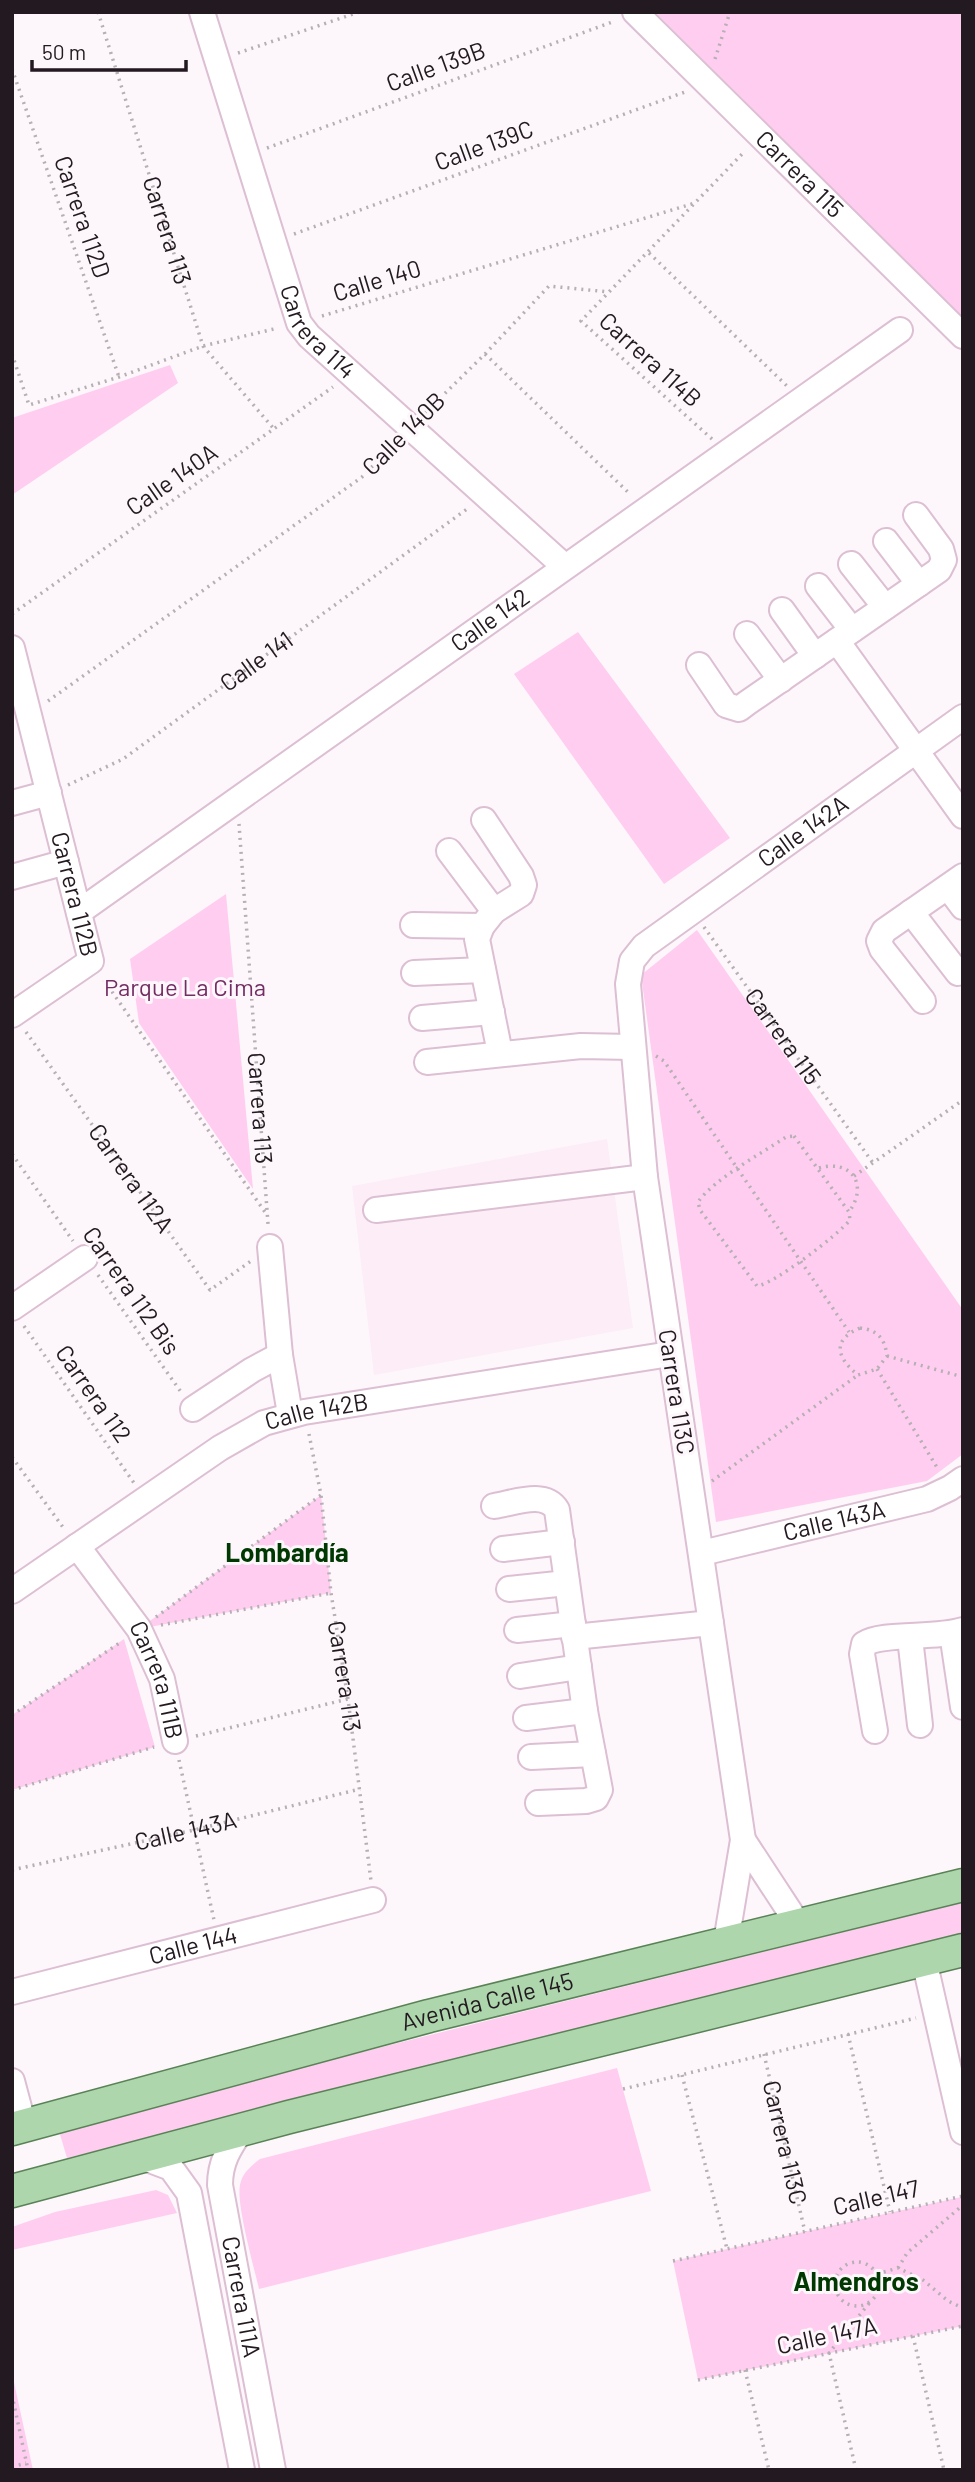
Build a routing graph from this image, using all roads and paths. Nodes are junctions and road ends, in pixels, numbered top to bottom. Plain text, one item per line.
1 (98, 12) edge
2 (202, 12) edge
3 (359, 12) edge
4 (730, 12) edge
5 (636, 13) edge
6 (218, 60) junction
7 (12, 69) edge
8 (708, 84) junction
9 (760, 135) junction
10 (248, 154) junction
11 (695, 203) junction
12 (273, 242) junction
13 (648, 252) junction
14 (609, 292) junction
15 (299, 323) junction
16 (900, 330) dead end
17 (963, 336) edge
18 (203, 346) junction
19 (12, 354) edge
20 (485, 354) junction
21 (352, 374) junction
22 (119, 377) junction
23 (801, 399) junction
24 (410, 427) junction
25 (274, 429) junction
26 (727, 452) junction
27 (485, 495) junction
28 (646, 509) junction
29 (916, 515) dead end
30 (886, 541) dead end
31 (851, 564) dead end
32 (564, 566) junction
33 (919, 584) junction
34 (818, 586) dead end
35 (885, 607) junction
36 (782, 610) dead end
37 (12, 614) edge
38 (747, 634) dead end
39 (845, 635) junction
40 (12, 648) edge
41 (814, 656) junction
42 (699, 665) dead end
43 (781, 680) junction
44 (21, 717) edge
45 (963, 717) edge
46 (915, 751) junction
47 (49, 793) junction
48 (237, 801) junction
49 (12, 803) edge
50 (963, 816) edge
51 (484, 820) dead end
52 (449, 851) dead end
53 (66, 862) junction
54 (12, 877) edge
55 (955, 881) edge
56 (963, 908) edge
57 (79, 912) junction
58 (692, 912) junction
59 (911, 912) junction
60 (488, 918) junction
61 (413, 925) dead end
62 (644, 946) joint
63 (91, 961) junction
64 (483, 970) junction
65 (414, 973) dead end
66 (958, 973) dead end
67 (923, 1001) dead end
68 (13, 1011) edge
69 (492, 1012) junction
70 (422, 1018) dead end
71 (632, 1047) junction
72 (500, 1053) junction
73 (426, 1062) dead end
74 (963, 1100) edge
75 (12, 1154) edge
76 (873, 1163) junction
77 (819, 1168) junction
78 (738, 1170) junction
79 (854, 1176) junction
80 (645, 1177) junction
81 (376, 1210) dead end
82 (849, 1212) junction
83 (268, 1216) junction
84 (270, 1247) junction
85 (85, 1258) junction
86 (800, 1261) junction
87 (16, 1314) edge
88 (849, 1332) junction
89 (670, 1354) junction
90 (280, 1355) junction
91 (887, 1356) junction
92 (877, 1369) junction
93 (858, 1375) junction
94 (963, 1377) edge
95 (192, 1409) joint
96 (297, 1413) junction
97 (12, 1457) edge
98 (957, 1484) edge
99 (321, 1495) junction
100 (692, 1495) junction
101 (146, 1499) junction
102 (494, 1506) dead end
103 (562, 1542) junction
104 (77, 1546) junction
105 (503, 1549) dead end
106 (702, 1553) junction
107 (567, 1583) junction
108 (509, 1589) dead end
109 (12, 1591) edge
110 (331, 1593) junction
111 (711, 1623) junction
112 (139, 1629) junction
113 (517, 1630) dead end
114 (574, 1630) junction
115 (957, 1631) edge
116 (910, 1638) junction
117 (579, 1667) junction
118 (520, 1676) dead end
119 (963, 1707) edge
120 (585, 1711) junction
121 (12, 1715) edge
122 (526, 1718) dead end
123 (920, 1725) dead end
124 (875, 1731) dead end
125 (175, 1741) joint
126 (593, 1754) junction
127 (531, 1757) dead end
128 (360, 1789) junction
129 (538, 1803) dead end
130 (194, 1830) junction
131 (743, 1840) junction
132 (12, 1870) edge
133 (963, 1885) edge
134 (373, 1900) joint
135 (798, 1924) junction
136 (218, 1941) junction
137 (726, 1942) junction
138 (963, 1950) edge
139 (924, 1960) junction
140 (12, 1992) edge
141 (936, 2013) junction
142 (848, 2034) junction
143 (764, 2054) junction
144 (681, 2074) junction
145 (12, 2081) edge
146 (623, 2089) dead end
147 (18, 2127) edge
148 (242, 2129) junction
149 (963, 2132) edge
150 (139, 2156) junction
151 (12, 2190) edge
152 (963, 2196) edge
153 (963, 2205) edge
154 (890, 2213) junction
155 (805, 2231) junction
156 (727, 2249) junction
157 (673, 2261) dead end
158 (898, 2268) junction
159 (877, 2274) junction
160 (871, 2301) junction
161 (963, 2308) edge
162 (963, 2326) edge
163 (913, 2336) junction
164 (829, 2353) junction
165 (745, 2370) junction
166 (698, 2380) dead end
167 (12, 2395) edge
168 (26, 2463) junction
169 (12, 2467) edge
170 (28, 2470) edge
171 (242, 2470) edge
172 (273, 2470) edge
173 (769, 2470) edge
174 (856, 2470) edge
175 (944, 2470) edge

1 - 18 path, Carrera 113
2 - 6 street, Carrera 114
3 - 6 path
4 - 8 path
5 - 8 street, Carrera 115
5 - 10 path, Calle 139B
6 - 10 street, Carrera 114
7 - 22 path, Carrera 112D
8 - 9 street, Carrera 115
8 - 12 path, Calle 139C
9 - 11 path
9 - 17 street, Carrera 115
10 - 12 street, Carrera 114
11 - 13 path
11 - 15 path, Calle 140
12 - 15 street, Carrera 114
13 - 14 path
13 - 23 path
14 - 20 path, Calle 140B
14 - 26 path, Carrera 114B
15 - 18 path, Calle 140
15 - 21 street, Carrera 114
16 - 23 street, Calle 142
18 - 22 path, Calle 140
18 - 25 path, Carrera 113
19 - 22 path, Calle 140
20 - 24 path, Calle 140B
20 - 28 path
21 - 24 street, Carrera 114
21 - 25 path, Calle 140A
23 - 26 street, Calle 142
24 - 27 street, Carrera 114
24 - 44 path, Calle 140B
25 - 37 path, Calle 140A
26 - 28 street, Calle 142
27 - 32 street, Carrera 114
27 - 47 path, Calle 141
28 - 32 street, Calle 142
29 - 33 street
30 - 33 street
31 - 35 street
32 - 48 street, Calle 142
33 - 35 street
34 - 39 street
35 - 39 street
36 - 41 street
38 - 43 street
39 - 41 street
39 - 46 street
40 - 44 street, Carrera 112B
41 - 43 street
42 - 43 street
44 - 47 street, Carrera 112B
45 - 46 street, Calle 142A
46 - 50 street
46 - 58 street, Calle 142A
47 - 49 street
47 - 53 street, Carrera 112B
48 - 57 street, Calle 142
48 - 83 path, Carrera 113
51 - 60 street
52 - 60 street
53 - 54 street
53 - 57 street, Carrera 112B
55 - 56 street
55 - 59 street
57 - 63 street, Carrera 112B
58 - 62 street, Calle 142A
58 - 76 path, Carrera 115
59 - 66 street
59 - 67 street
60 - 61 street
60 - 64 street
62 - 71 street, Carrera 113C
63 - 68 street
63 - 83 path, Carrera 112B
64 - 65 street
64 - 69 street
68 - 84 path, Carrera 112A
69 - 70 street
69 - 72 street
71 - 72 street
71 - 78 path
71 - 80 street, Carrera 113C
72 - 73 street
74 - 76 path
75 - 85 path, Carrera 112 Bis
76 - 79 path
77 - 78 path
77 - 79 path
77 - 82 path
78 - 86 path
78 - 86 path
79 - 82 path
80 - 81 street
80 - 89 street, Carrera 113C
82 - 86 path
83 - 84 path, Carrera 113
84 - 90 street
85 - 87 street
85 - 95 path, Carrera 112 Bis
86 - 88 path
87 - 101 path, Carrera 112
88 - 91 path
88 - 93 path
89 - 96 street, Calle 142B
89 - 100 street, Carrera 113C
90 - 95 street
90 - 96 street
91 - 92 path
91 - 94 path
92 - 93 path
92 - 98 path
93 - 100 path
96 - 99 path, Carrera 113
96 - 101 street, Calle 142B
97 - 104 path
98 - 106 street, Calle 143A
99 - 110 path, Carrera 113
99 - 112 path
100 - 106 street, Carrera 113C
101 - 104 street, Calle 142B
102 - 103 street
103 - 105 street
103 - 107 street
104 - 109 street, Calle 142B
104 - 112 street, Carrera 111B
106 - 111 street, Carrera 113C
107 - 108 street
107 - 114 street
110 - 112 path
110 - 128 path, Carrera 113
111 - 114 street
111 - 131 street, Carrera 113C
112 - 121 path
112 - 125 street, Carrera 111B
113 - 114 street
114 - 117 street
115 - 116 street
115 - 119 street
116 - 123 street
116 - 124 street
117 - 118 street
117 - 120 street
120 - 122 street
120 - 126 street
125 - 130 path, Carrera 111B
126 - 127 street
126 - 129 street
128 - 130 path, Calle 143A
128 - 134 path, Carrera 113
130 - 132 path, Calle 143A
130 - 136 path, Carrera 111B
131 - 135 street, Carrera 113C
131 - 137 street, Carrera 113C
133 - 135 main road, Avenida Calle 145
134 - 136 street, Calle 144
135 - 137 main road, Avenida Calle 145
136 - 140 street, Calle 144
137 - 147 main road, Avenida Calle 145
138 - 139 main road
139 - 141 street
139 - 148 main road
141 - 142 path
141 - 149 street
142 - 143 path
142 - 154 path
143 - 144 path
143 - 155 path, Carrera 113C
144 - 146 path
144 - 156 path
145 - 147 street
148 - 150 main road
148 - 172 street, Carrera 111A
150 - 151 main road
150 - 171 street, Carrera 111A
152 - 154 path, Calle 147
153 - 158 path
154 - 155 path, Calle 147
155 - 156 path, Calle 147
156 - 157 path, Calle 147
158 - 159 path
158 - 161 path
159 - 160 path
159 - 160 path
160 - 164 path
162 - 163 path, Calle 147A
163 - 164 path, Calle 147A
163 - 175 path
164 - 165 path, Calle 147A
164 - 174 path
165 - 166 path, Calle 147A
165 - 173 path
167 - 168 path
168 - 169 path
168 - 170 path

